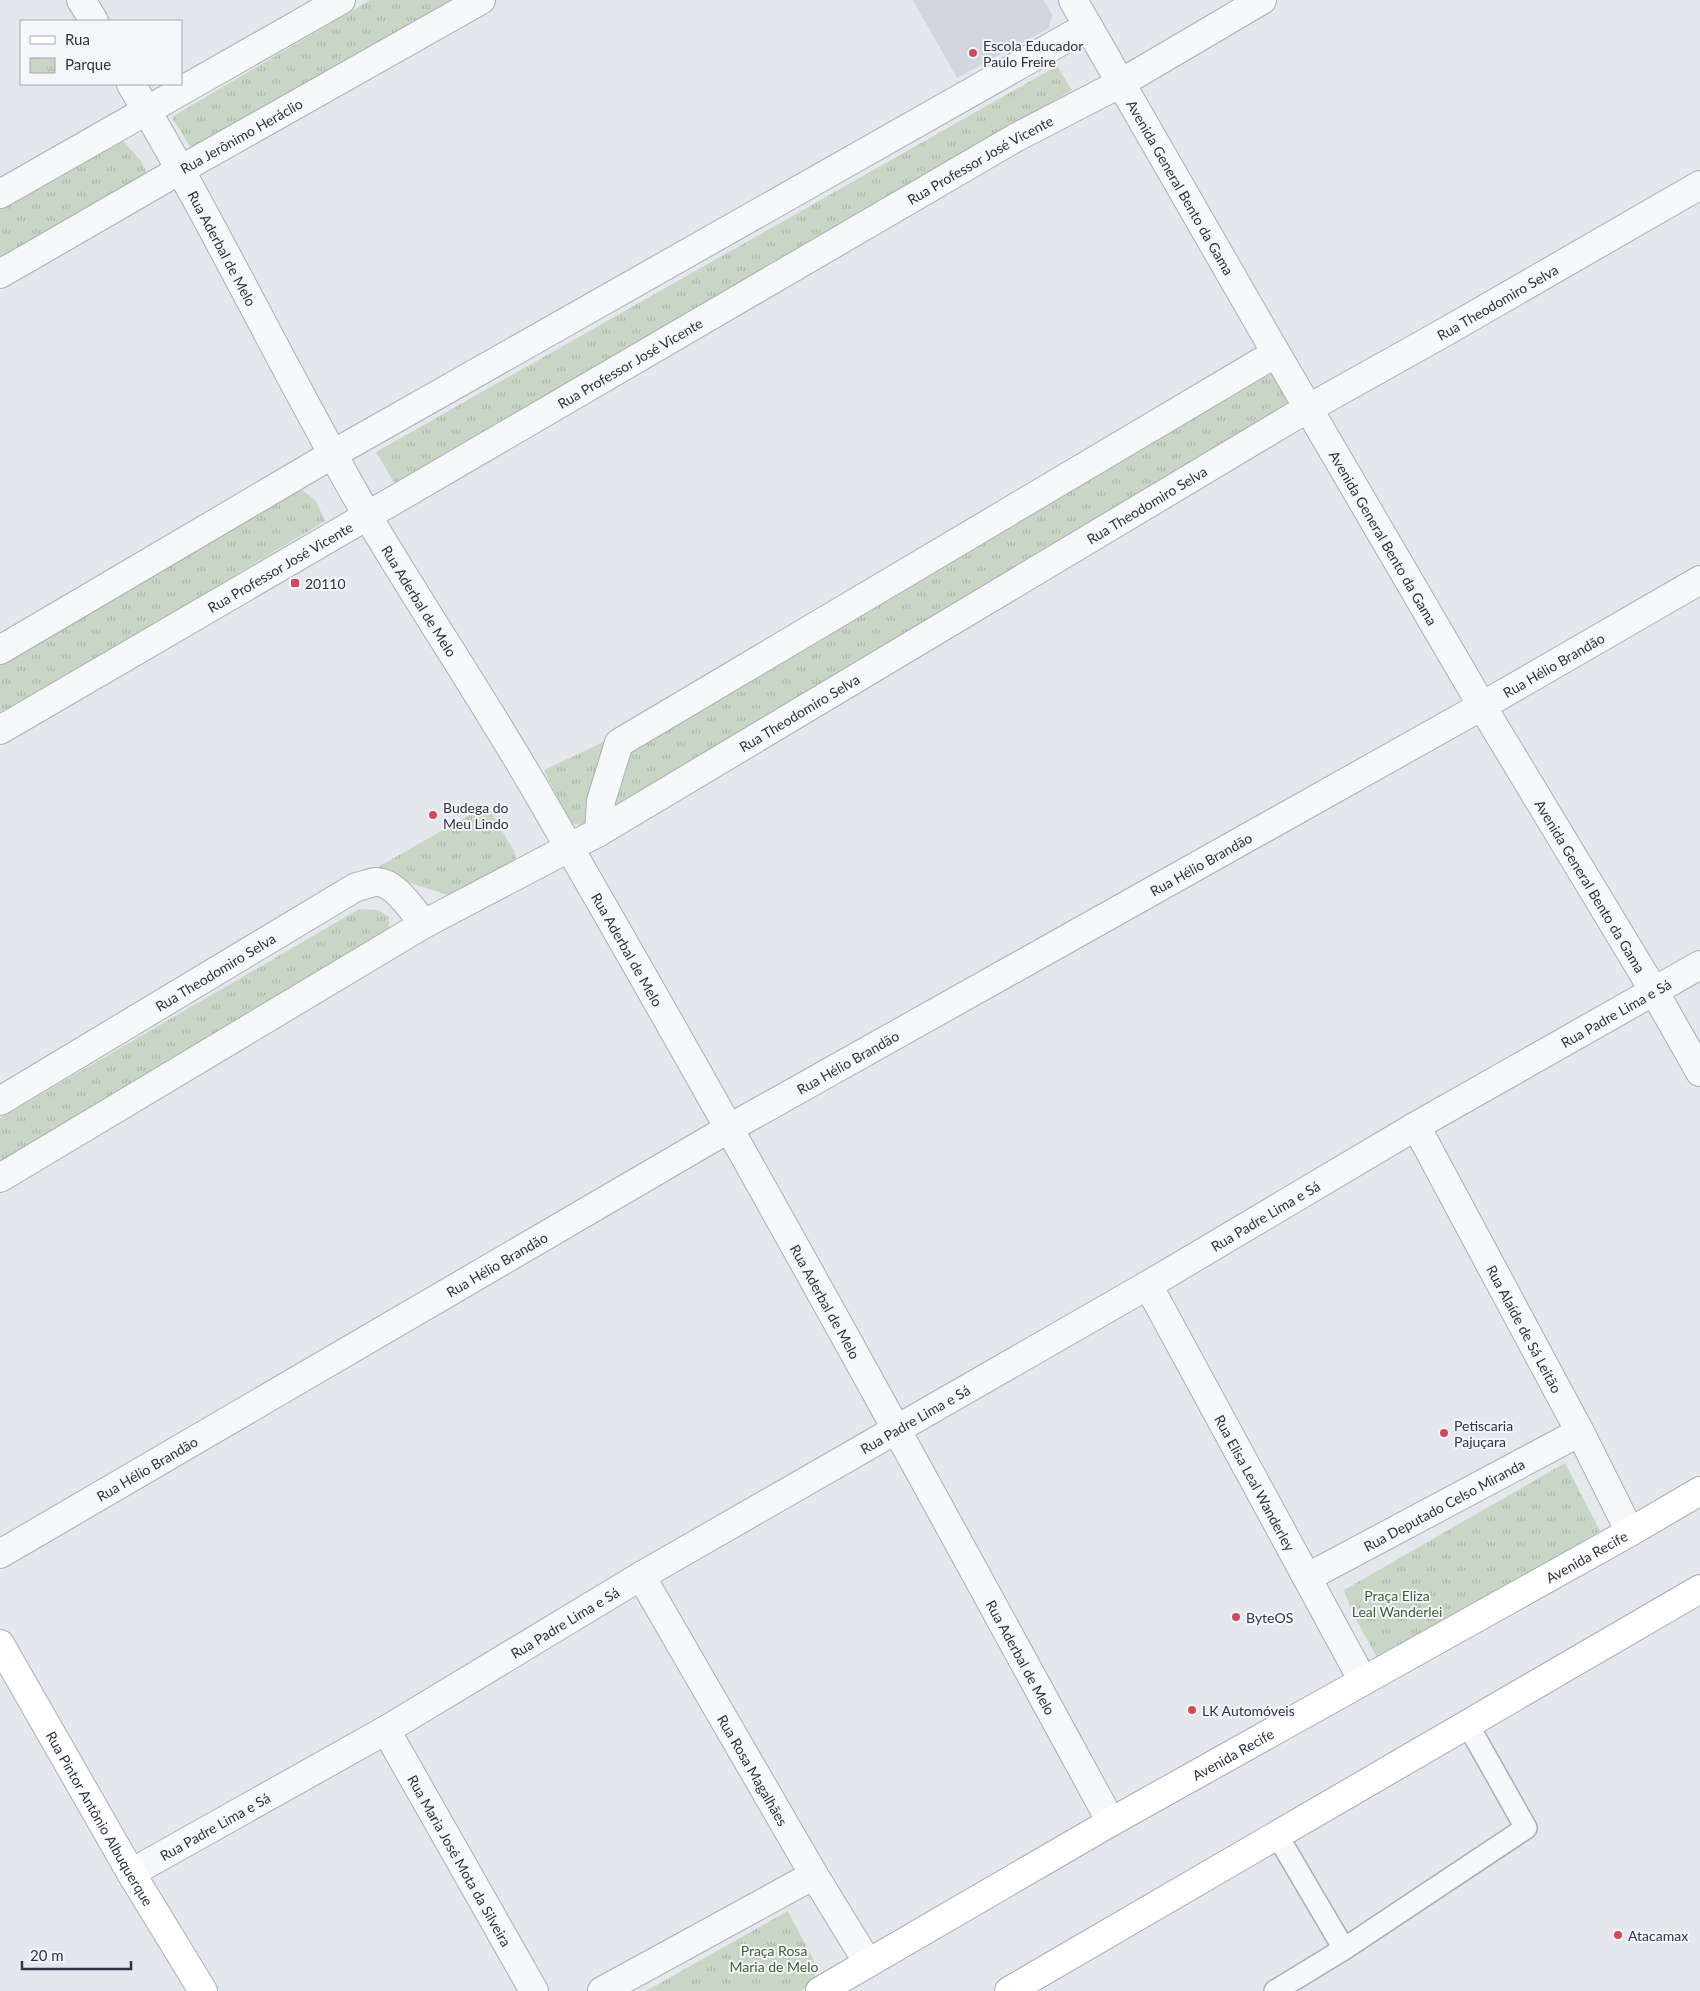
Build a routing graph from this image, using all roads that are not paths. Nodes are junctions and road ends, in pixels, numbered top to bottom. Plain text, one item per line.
1 (82, 0) edge
2 (341, 0) edge
3 (482, 0) edge
4 (1073, 0) edge
5 (1262, 0) edge
6 (93, 20) edge
7 (1088, 26) junction
8 (1121, 83) junction
9 (132, 85) edge
10 (147, 110) junction
11 (180, 170) junction
12 (1700, 186) edge
13 (0, 194) edge
14 (0, 274) edge
15 (1276, 353) junction
16 (1309, 408) junction
17 (333, 454) junction
18 (368, 516) junction
19 (1700, 580) edge
20 (0, 650) edge
21 (1482, 706) junction
22 (0, 730) edge
23 (599, 832) junction
24 (569, 848) junction
25 (424, 924) junction
26 (1700, 965) edge
27 (1654, 991) junction
28 (1700, 1072) edge
29 (0, 1101) edge
30 (1416, 1126) junction
31 (728, 1129) junction
32 (0, 1178) edge
33 (1148, 1285) junction
34 (898, 1430) junction
35 (1580, 1432) junction
36 (1700, 1490) edge
37 (1630, 1532) junction
38 (0, 1554) edge
39 (641, 1576) junction
40 (1308, 1577) junction
41 (1700, 1589) edge
42 (0, 1644) edge
43 (1363, 1681) junction
44 (1468, 1725) junction
45 (386, 1730) junction
46 (1111, 1822) junction
47 (1276, 1835) junction
48 (131, 1873) junction
49 (814, 1875) junction
50 (1344, 1949) junction
51 (868, 1963) junction
52 (203, 1991) edge
53 (534, 1991) edge
54 (602, 1991) edge
55 (820, 1991) edge
56 (1009, 1991) edge
57 (1275, 1991) edge

1 - 6 street
2 - 10 street
3 - 11 street, Rua Jerônimo Heráclio
4 - 7 street, Avenida General Bento da Gama
5 - 8 street, Rua Professor José Vicente
7 - 8 street, Avenida General Bento da Gama
7 - 17 street
8 - 15 street, Avenida General Bento da Gama
8 - 18 street, Rua Professor José Vicente
9 - 10 street, Rua Aderbal de Melo
10 - 11 street, Rua Aderbal de Melo
10 - 13 street
11 - 14 street, Rua Jerônimo Heráclio
11 - 17 street, Rua Aderbal de Melo
12 - 16 street, Rua Theodomiro Selva
15 - 16 street, Avenida General Bento da Gama
15 - 23 street
16 - 21 street, Avenida General Bento da Gama
16 - 23 street, Rua Theodomiro Selva
17 - 18 street, Rua Aderbal de Melo
17 - 20 street
18 - 22 street, Rua Professor José Vicente
18 - 24 street, Rua Aderbal de Melo
19 - 21 street, Rua Hélio Brandão
21 - 27 street, Avenida General Bento da Gama
21 - 31 street, Rua Hélio Brandão
23 - 24 street, Rua Theodomiro Selva
24 - 25 street, Rua Theodomiro Selva
24 - 31 street, Rua Aderbal de Melo
25 - 29 street, Rua Theodomiro Selva
25 - 32 street, Rua Theodomiro Selva
26 - 27 street, Rua Padre Lima e Sá
27 - 28 street, Avenida General Bento da Gama
27 - 30 street, Rua Padre Lima e Sá
30 - 33 street, Rua Padre Lima e Sá
30 - 35 street, Rua Alaíde de Sá Leitão
31 - 34 street, Rua Aderbal de Melo
31 - 38 street, Rua Hélio Brandão
33 - 34 street, Rua Padre Lima e Sá
33 - 40 street, Rua Elisa Leal Wanderley
34 - 39 street, Rua Padre Lima e Sá
34 - 46 street, Rua Aderbal de Melo
35 - 37 street, Rua Alaíde de Sá Leitão
35 - 40 street, Rua Deputado Celso Miranda
36 - 37 main road, Avenida Recife
37 - 43 main road, Avenida Recife
39 - 45 street, Rua Padre Lima e Sá
39 - 49 street, Rua Rosa Magalhães
40 - 43 street, Rua Elisa Leal Wanderley
41 - 44 main road
42 - 48 main road, Rua Pintor Antônio Albuquerque
43 - 46 main road, Avenida Recife
44 - 47 main road
44 - 50 lane
45 - 48 street, Rua Padre Lima e Sá
45 - 53 street, Rua Maria José Mota da Silveira
46 - 51 main road, Avenida Recife
47 - 50 lane
47 - 56 main road
48 - 52 main road, Rua Pintor Antônio Albuquerque
49 - 51 street, Rua Rosa Magalhães
49 - 54 street
50 - 57 lane
51 - 55 main road, Avenida Recife

